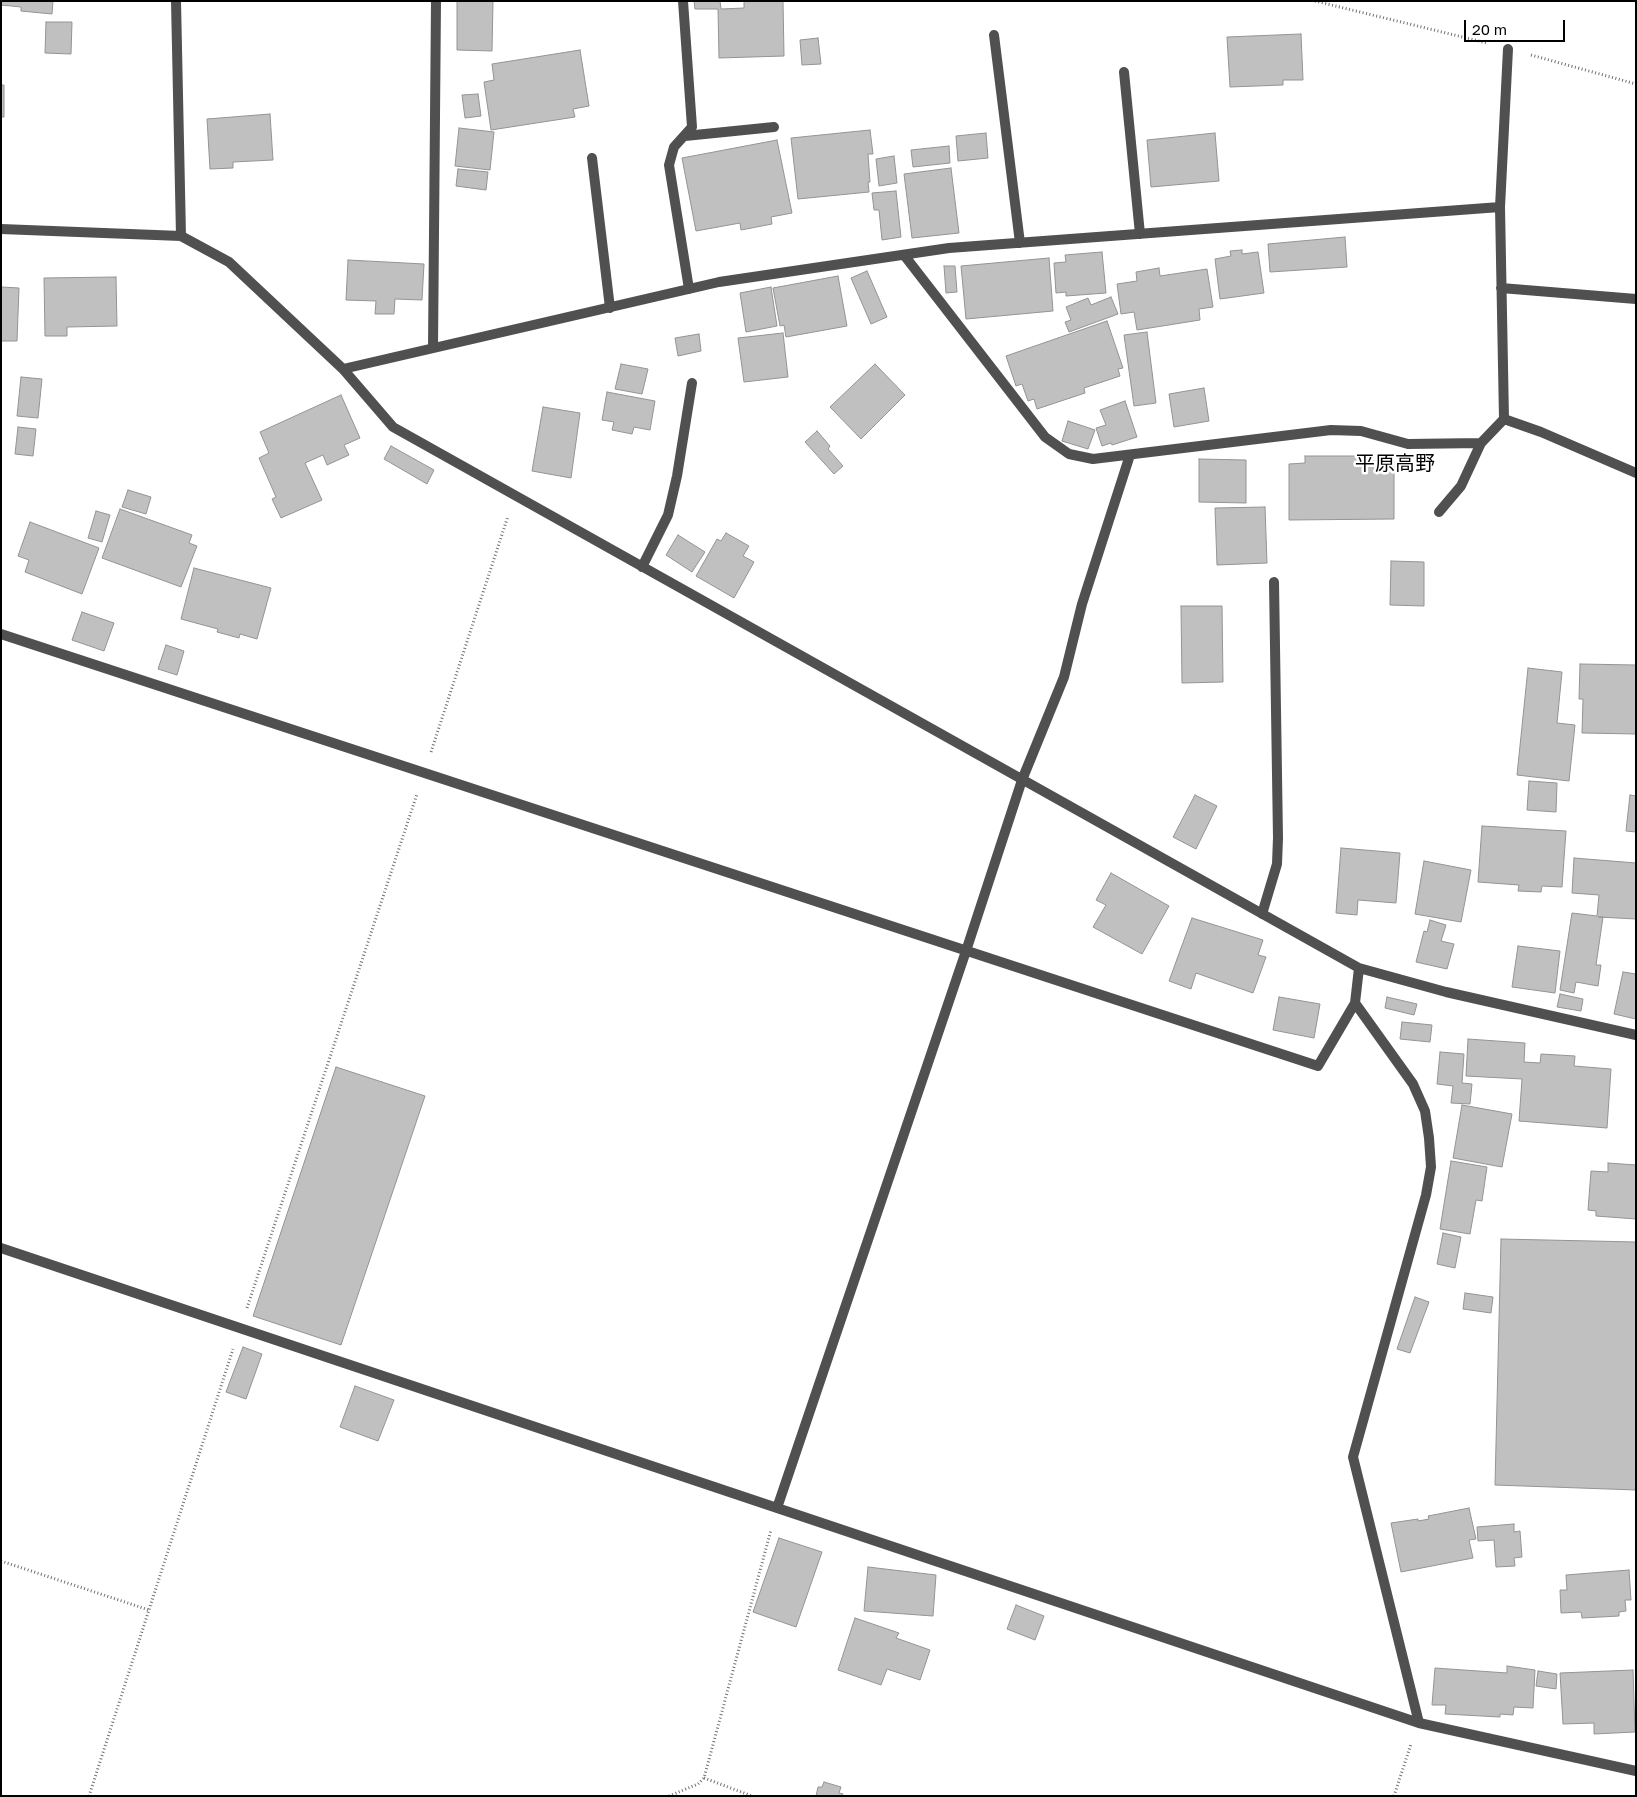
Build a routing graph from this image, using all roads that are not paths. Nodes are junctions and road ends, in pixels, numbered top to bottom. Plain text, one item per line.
1 (176, 1) edge
2 (436, 1) edge
3 (683, 1) edge
4 (994, 35) dead end
5 (1508, 49) road end
6 (1124, 72) dead end
7 (774, 127) dead end
8 (685, 136) junction
9 (592, 158) dead end
10 (1500, 207) junction
11 (1, 229) edge
12 (1140, 234) junction
13 (181, 236) junction
14 (1020, 243) junction
15 (904, 255) junction
16 (1501, 288) junction
17 (689, 289) junction
18 (1636, 299) edge
19 (610, 308) junction
20 (433, 348) junction
21 (343, 369) junction
22 (692, 383) dead end
23 (1504, 419) junction
24 (1481, 443) junction
25 (1130, 455) junction
26 (1636, 474) edge
27 (1440, 512) dead end
28 (642, 567) junction
29 (1274, 582) dead end
30 (1, 634) edge
31 (1022, 780) junction
32 (1262, 914) junction
33 (966, 951) junction
34 (1359, 968) junction
35 (1355, 1003) junction
36 (1636, 1036) edge
37 (1, 1248) edge
38 (777, 1508) junction
39 (1419, 1723) junction
40 (1636, 1771) edge

1 - 13 street
2 - 20 street
3 - 8 street
4 - 14 street
5 - 10 street
6 - 12 street
7 - 8 street
8 - 17 street
9 - 19 street
10 - 12 street
10 - 16 street
11 - 13 street
12 - 14 street
13 - 21 street
14 - 15 street
15 - 17 street
15 - 25 street
16 - 18 street
16 - 23 street
17 - 19 street
19 - 20 street
20 - 21 street
21 - 28 street
22 - 28 street
23 - 24 street
23 - 26 street
24 - 25 street
24 - 27 street
25 - 31 street
28 - 31 street
29 - 32 street
30 - 33 street
31 - 32 street
31 - 33 street
32 - 34 street
33 - 35 street
33 - 38 street
34 - 35 street
34 - 36 street
35 - 39 street
37 - 38 street
38 - 39 street
39 - 40 street

